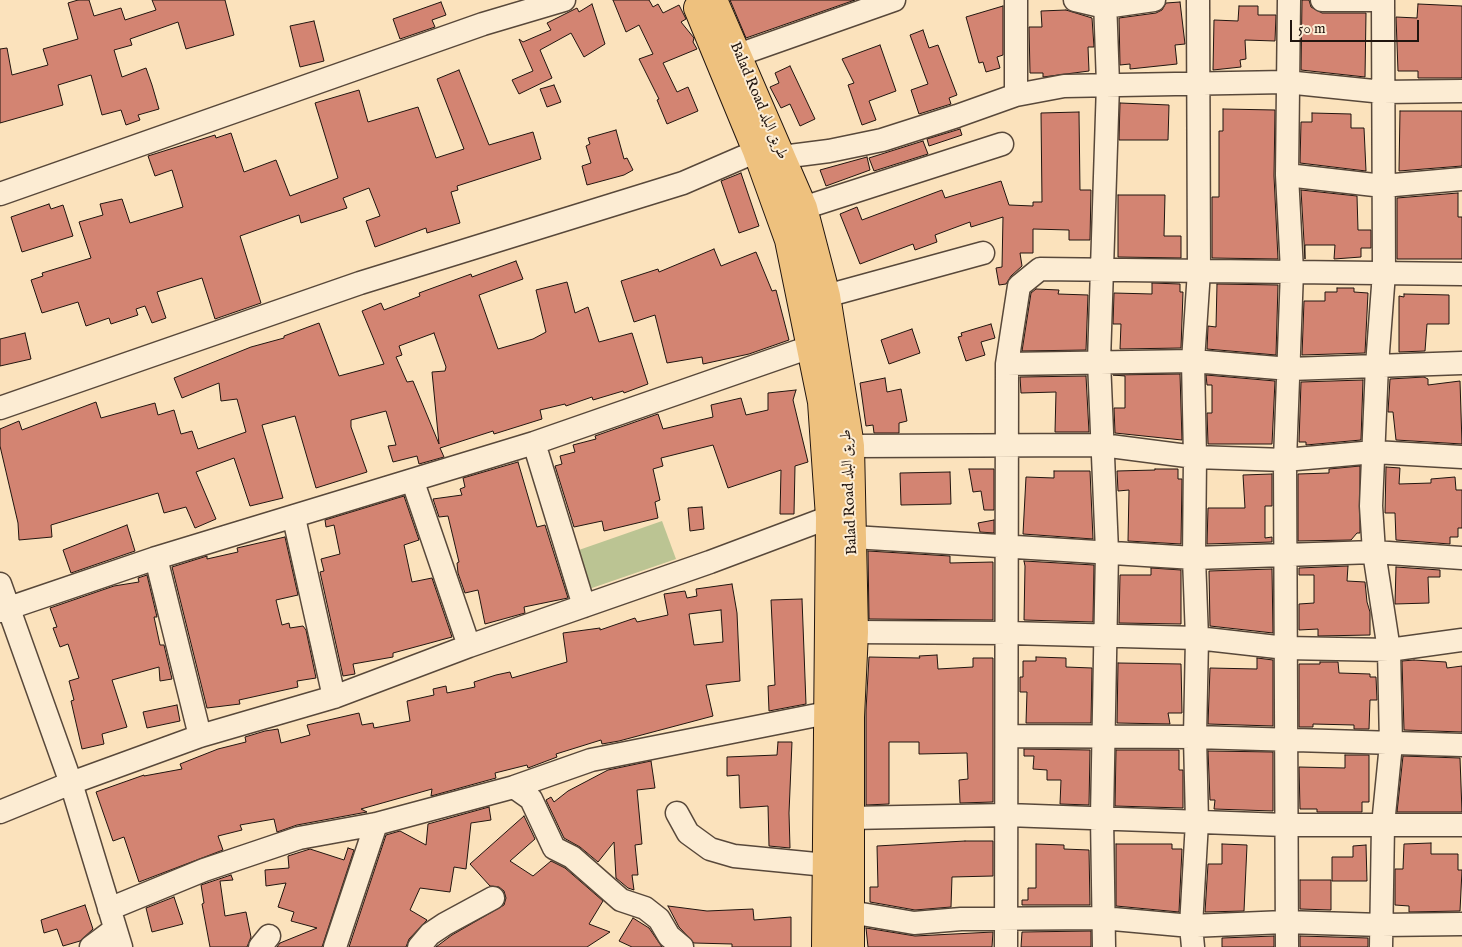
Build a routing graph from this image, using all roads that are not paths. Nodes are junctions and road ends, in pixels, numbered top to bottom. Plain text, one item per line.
1 (564, 0) edge
2 (694, 0) edge
3 (713, 0) edge
4 (894, 0) edge
5 (1075, 0) edge
6 (1154, 0) edge
7 (1198, 0) edge
8 (1288, 0) edge
9 (1322, 0) edge
10 (1370, 0) edge
11 (1383, 0) edge
12 (1019, 1) edge
13 (1105, 4) edge
14 (738, 55) junction
15 (1286, 82) junction
16 (1200, 83) junction
17 (1108, 84) junction
18 (1462, 91) edge
19 (1383, 92) junction
20 (1016, 95) junction
21 (1002, 144) dead end
22 (769, 154) junction
23 (1287, 175) junction
24 (1462, 179) edge
25 (1383, 186) junction
26 (0, 194) edge
27 (803, 208) junction
28 (984, 253) dead end
29 (1104, 270) junction
30 (1199, 271) junction
31 (1292, 271) junction
32 (1384, 272) junction
33 (1462, 274) edge
34 (826, 296) junction
35 (813, 346) junction
36 (1099, 361) junction
37 (1193, 361) junction
38 (1462, 363) edge
39 (1007, 364) junction
40 (1377, 365) junction
41 (1290, 369) junction
42 (0, 408) edge
43 (534, 443) junction
44 (1006, 445) junction
45 (1102, 445) junction
46 (850, 446) junction
47 (1374, 452) junction
48 (1195, 457) junction
49 (1462, 457) edge
50 (1285, 460) junction
51 (414, 482) junction
52 (830, 517) junction
53 (294, 518) junction
54 (853, 537) junction
55 (1005, 544) junction
56 (1107, 551) junction
57 (1374, 552) junction
58 (1286, 555) junction
59 (156, 558) junction
60 (1194, 558) junction
61 (1462, 558) edge
62 (0, 584) edge
63 (584, 606) junction
64 (4, 610) edge
65 (854, 632) junction
66 (1009, 633) junction
67 (1105, 636) junction
68 (1197, 638) junction
69 (1462, 640) edge
70 (469, 646) junction
71 (1286, 648) junction
72 (1389, 650) junction
73 (334, 697) junction
74 (827, 713) junction
75 (200, 736) junction
76 (1008, 736) junction
77 (1195, 737) junction
78 (1103, 738) junction
79 (1286, 740) junction
80 (1391, 744) junction
81 (1462, 745) edge
82 (71, 783) junction
83 (514, 787) junction
84 (0, 812) edge
85 (677, 813) dead end
86 (1007, 815) junction
87 (1102, 817) junction
88 (849, 818) junction
89 (1197, 822) junction
90 (376, 824) junction
91 (1285, 825) junction
92 (1383, 825) junction
93 (1462, 825) edge
94 (826, 865) junction
95 (492, 898) dead end
96 (850, 912) junction
97 (1102, 918) junction
98 (1006, 920) junction
99 (1285, 922) junction
100 (1462, 924) edge
101 (1381, 925) junction
102 (115, 928) edge
103 (1192, 936) edge
104 (91, 947) edge
105 (335, 947) edge
106 (419, 947) edge
107 (682, 947) edge
108 (826, 947) edge
109 (850, 947) edge
110 (1006, 947) edge
111 (1104, 947) edge
112 (1287, 947) edge
113 (1381, 947) edge

1 - 26 street
2 - 22 highway, Balad Road طريق البلد
3 - 14 highway, Balad Road طريق البلد
4 - 14 street
5 - 13 street
6 - 13 street
7 - 16 street
8 - 15 street
9 - 10 street
11 - 19 street
12 - 20 street
13 - 17 street
14 - 22 highway, Balad Road طريق البلد
15 - 16 street
15 - 19 street
15 - 23 street
16 - 17 street
16 - 30 street
17 - 20 street
17 - 29 street
18 - 19 street
19 - 25 street
20 - 22 street
21 - 27 street
22 - 27 highway, Balad Road طريق البلد
22 - 35 highway, Balad Road طريق البلد
22 - 42 street
23 - 25 street
23 - 31 street
24 - 25 street
25 - 32 street
27 - 34 highway, Balad Road طريق البلد
28 - 34 street
29 - 30 street
29 - 36 street
29 - 39 street
30 - 31 street
30 - 37 street
31 - 32 street
31 - 41 street
32 - 33 street
32 - 40 street
34 - 46 highway, Balad Road طريق البلد
35 - 43 street
35 - 52 highway, Balad Road طريق البلد
36 - 37 street
36 - 39 street
36 - 45 street
37 - 41 street
37 - 48 street
38 - 40 street
39 - 44 street
40 - 41 street
40 - 47 street
41 - 50 street
43 - 51 street
43 - 63 street
44 - 45 street
44 - 46 street
44 - 55 street
45 - 48 street
45 - 56 street
46 - 54 highway, Balad Road طريق البلد
47 - 49 street
47 - 50 street
47 - 57 street
48 - 50 street
48 - 60 street
50 - 58 street
51 - 53 street
51 - 70 street
52 - 63 street
52 - 74 highway, Balad Road طريق البلد
53 - 59 street
53 - 73 street
54 - 55 street
54 - 65 highway, Balad Road طريق البلد
55 - 56 street
55 - 66 street
56 - 60 street
56 - 67 street
57 - 58 street
57 - 61 street
57 - 72 street
58 - 60 street
58 - 71 street
59 - 64 street
59 - 75 street
60 - 68 street
62 - 64 street
63 - 70 street
64 - 82 street
65 - 66 street
65 - 88 highway, Balad Road طريق البلد
66 - 67 street
66 - 76 street
67 - 68 street
67 - 78 street
68 - 71 street
68 - 77 street
69 - 72 street
70 - 73 street
71 - 72 street
71 - 79 street
72 - 80 street
73 - 75 street
74 - 83 street
74 - 94 highway, Balad Road طريق البلد
75 - 82 street
76 - 78 street
76 - 86 street
77 - 78 street
77 - 79 street
77 - 89 street
78 - 87 street
79 - 80 street
79 - 91 street
80 - 81 street
80 - 92 street
82 - 84 street
82 - 102 street
83 - 90 street
83 - 107 street
85 - 94 street
86 - 87 street
86 - 88 street
86 - 98 street
87 - 89 street
87 - 97 street
88 - 96 highway, Balad Road طريق البلد
89 - 91 street
89 - 103 street
90 - 102 street
90 - 105 street
91 - 92 street
91 - 99 street
92 - 93 street
92 - 101 street
94 - 108 highway, Balad Road طريق البلد
95 - 106 street
96 - 98 street
96 - 109 highway, Balad Road طريق البلد
97 - 98 street
97 - 103 street
97 - 111 street
98 - 110 street
99 - 101 street
99 - 103 street
99 - 112 street
100 - 101 street
101 - 113 street
102 - 104 street

